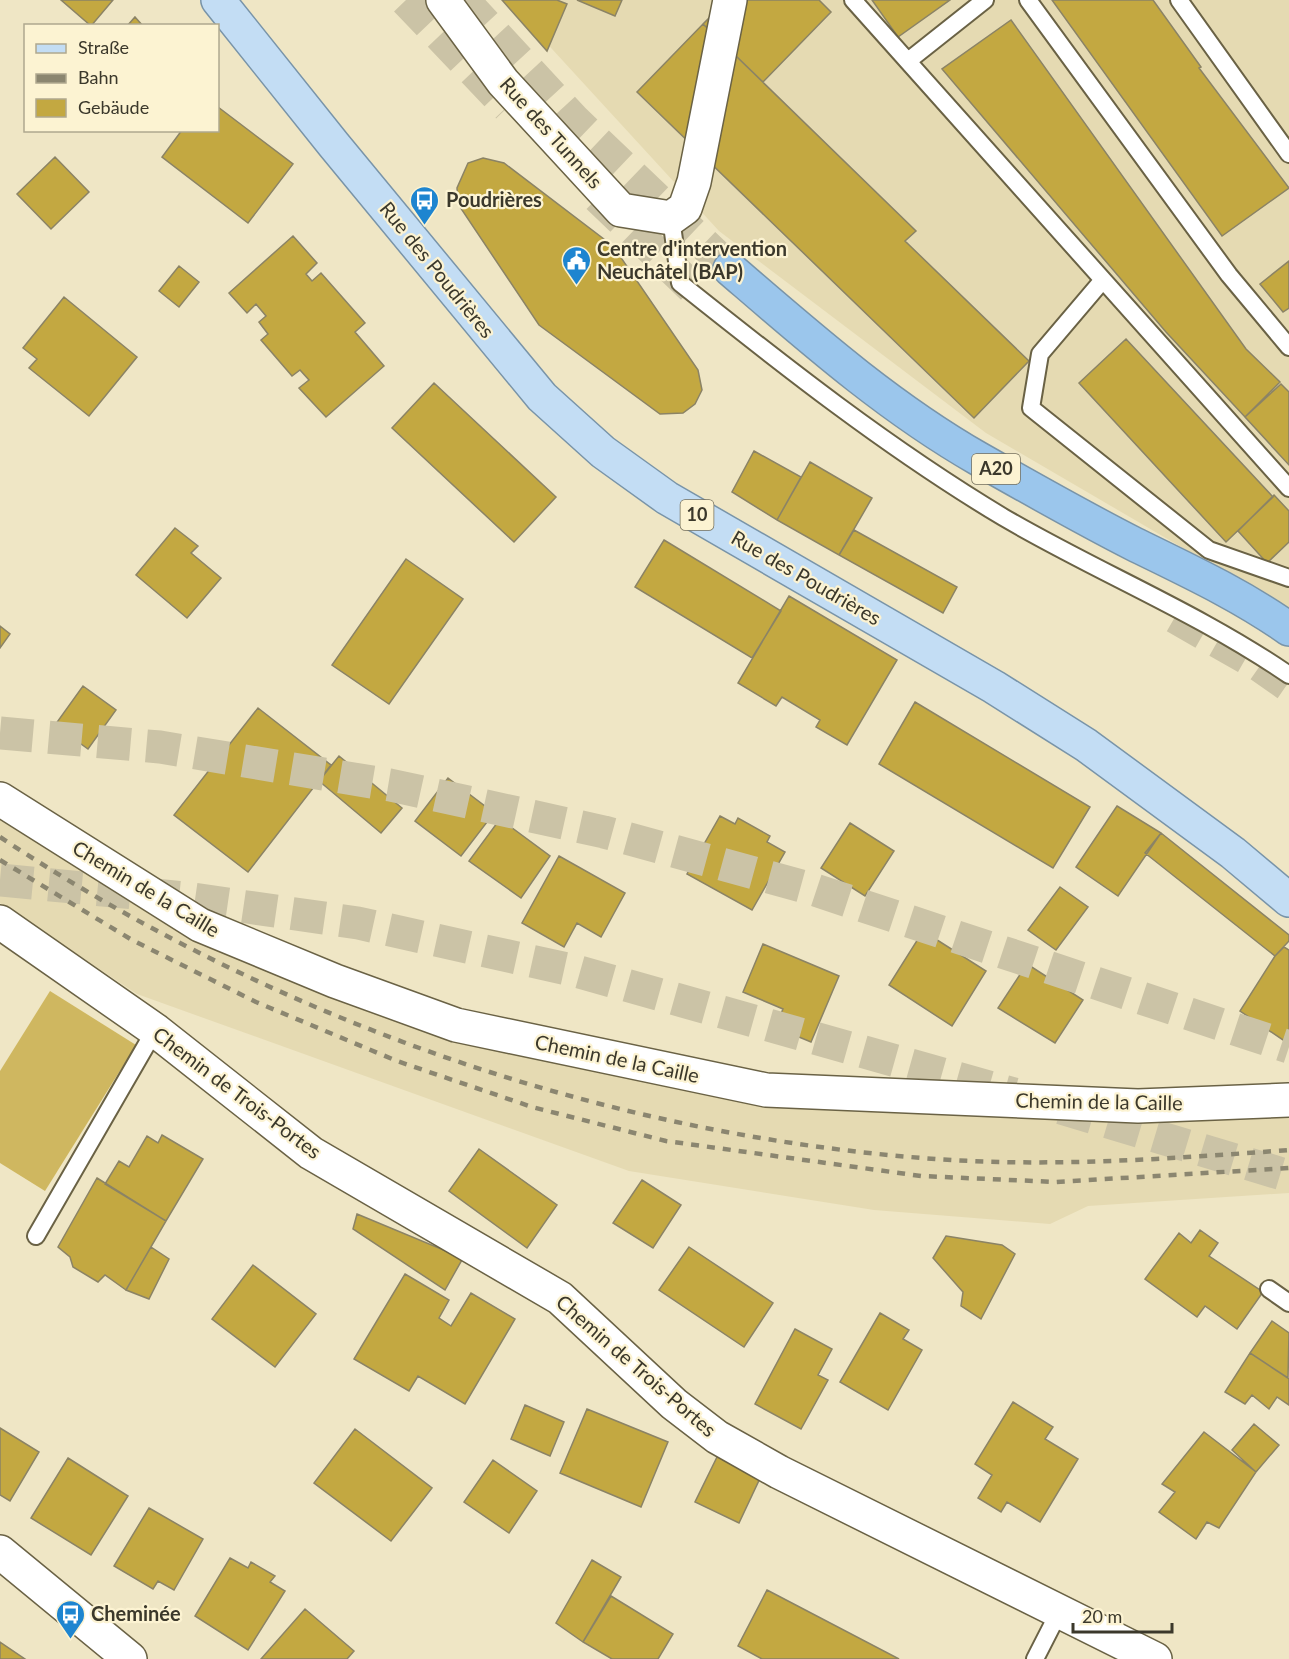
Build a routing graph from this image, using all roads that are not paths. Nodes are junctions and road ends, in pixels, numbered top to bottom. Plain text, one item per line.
1 (218, 0) edge
2 (443, 0) edge
3 (730, 0) edge
4 (853, 0) edge
5 (985, 0) edge
6 (1028, 0) edge
7 (1179, 0) edge
8 (908, 61) junction
9 (1289, 154) edge
10 (678, 213) junction
11 (730, 269) tunnel mouth
12 (1102, 281) junction
13 (1289, 346) edge
14 (1289, 488) edge
15 (1289, 578) edge
16 (1289, 629) edge
17 (1289, 675) edge
18 (0, 799) edge
19 (1289, 900) edge
20 (0, 922) edge
21 (155, 1030) junction
22 (1289, 1100) edge
23 (36, 1236) dead end
24 (1269, 1289) dead end
25 (1289, 1303) edge
26 (0, 1552) edge
27 (1059, 1612) junction
28 (130, 1659) edge
29 (1035, 1659) edge
30 (1155, 1659) edge

1 - 19 main road, Rue des Poudrières / 10
2 - 10 street, Rue des Tunnels
3 - 10 street
4 - 8 lane
5 - 8 lane
6 - 13 lane
7 - 9 lane
8 - 12 lane
10 - 17 lane
11 - 16 highway, A20
12 - 14 lane
12 - 15 lane
18 - 22 street, Chemin de la Caille
20 - 21 street, Chemin de Trois-Portes
21 - 23 lane
21 - 27 street, Chemin de Trois-Portes
24 - 25 lane
26 - 28 street
27 - 29 lane
27 - 30 street, Chemin de Trois-Portes

